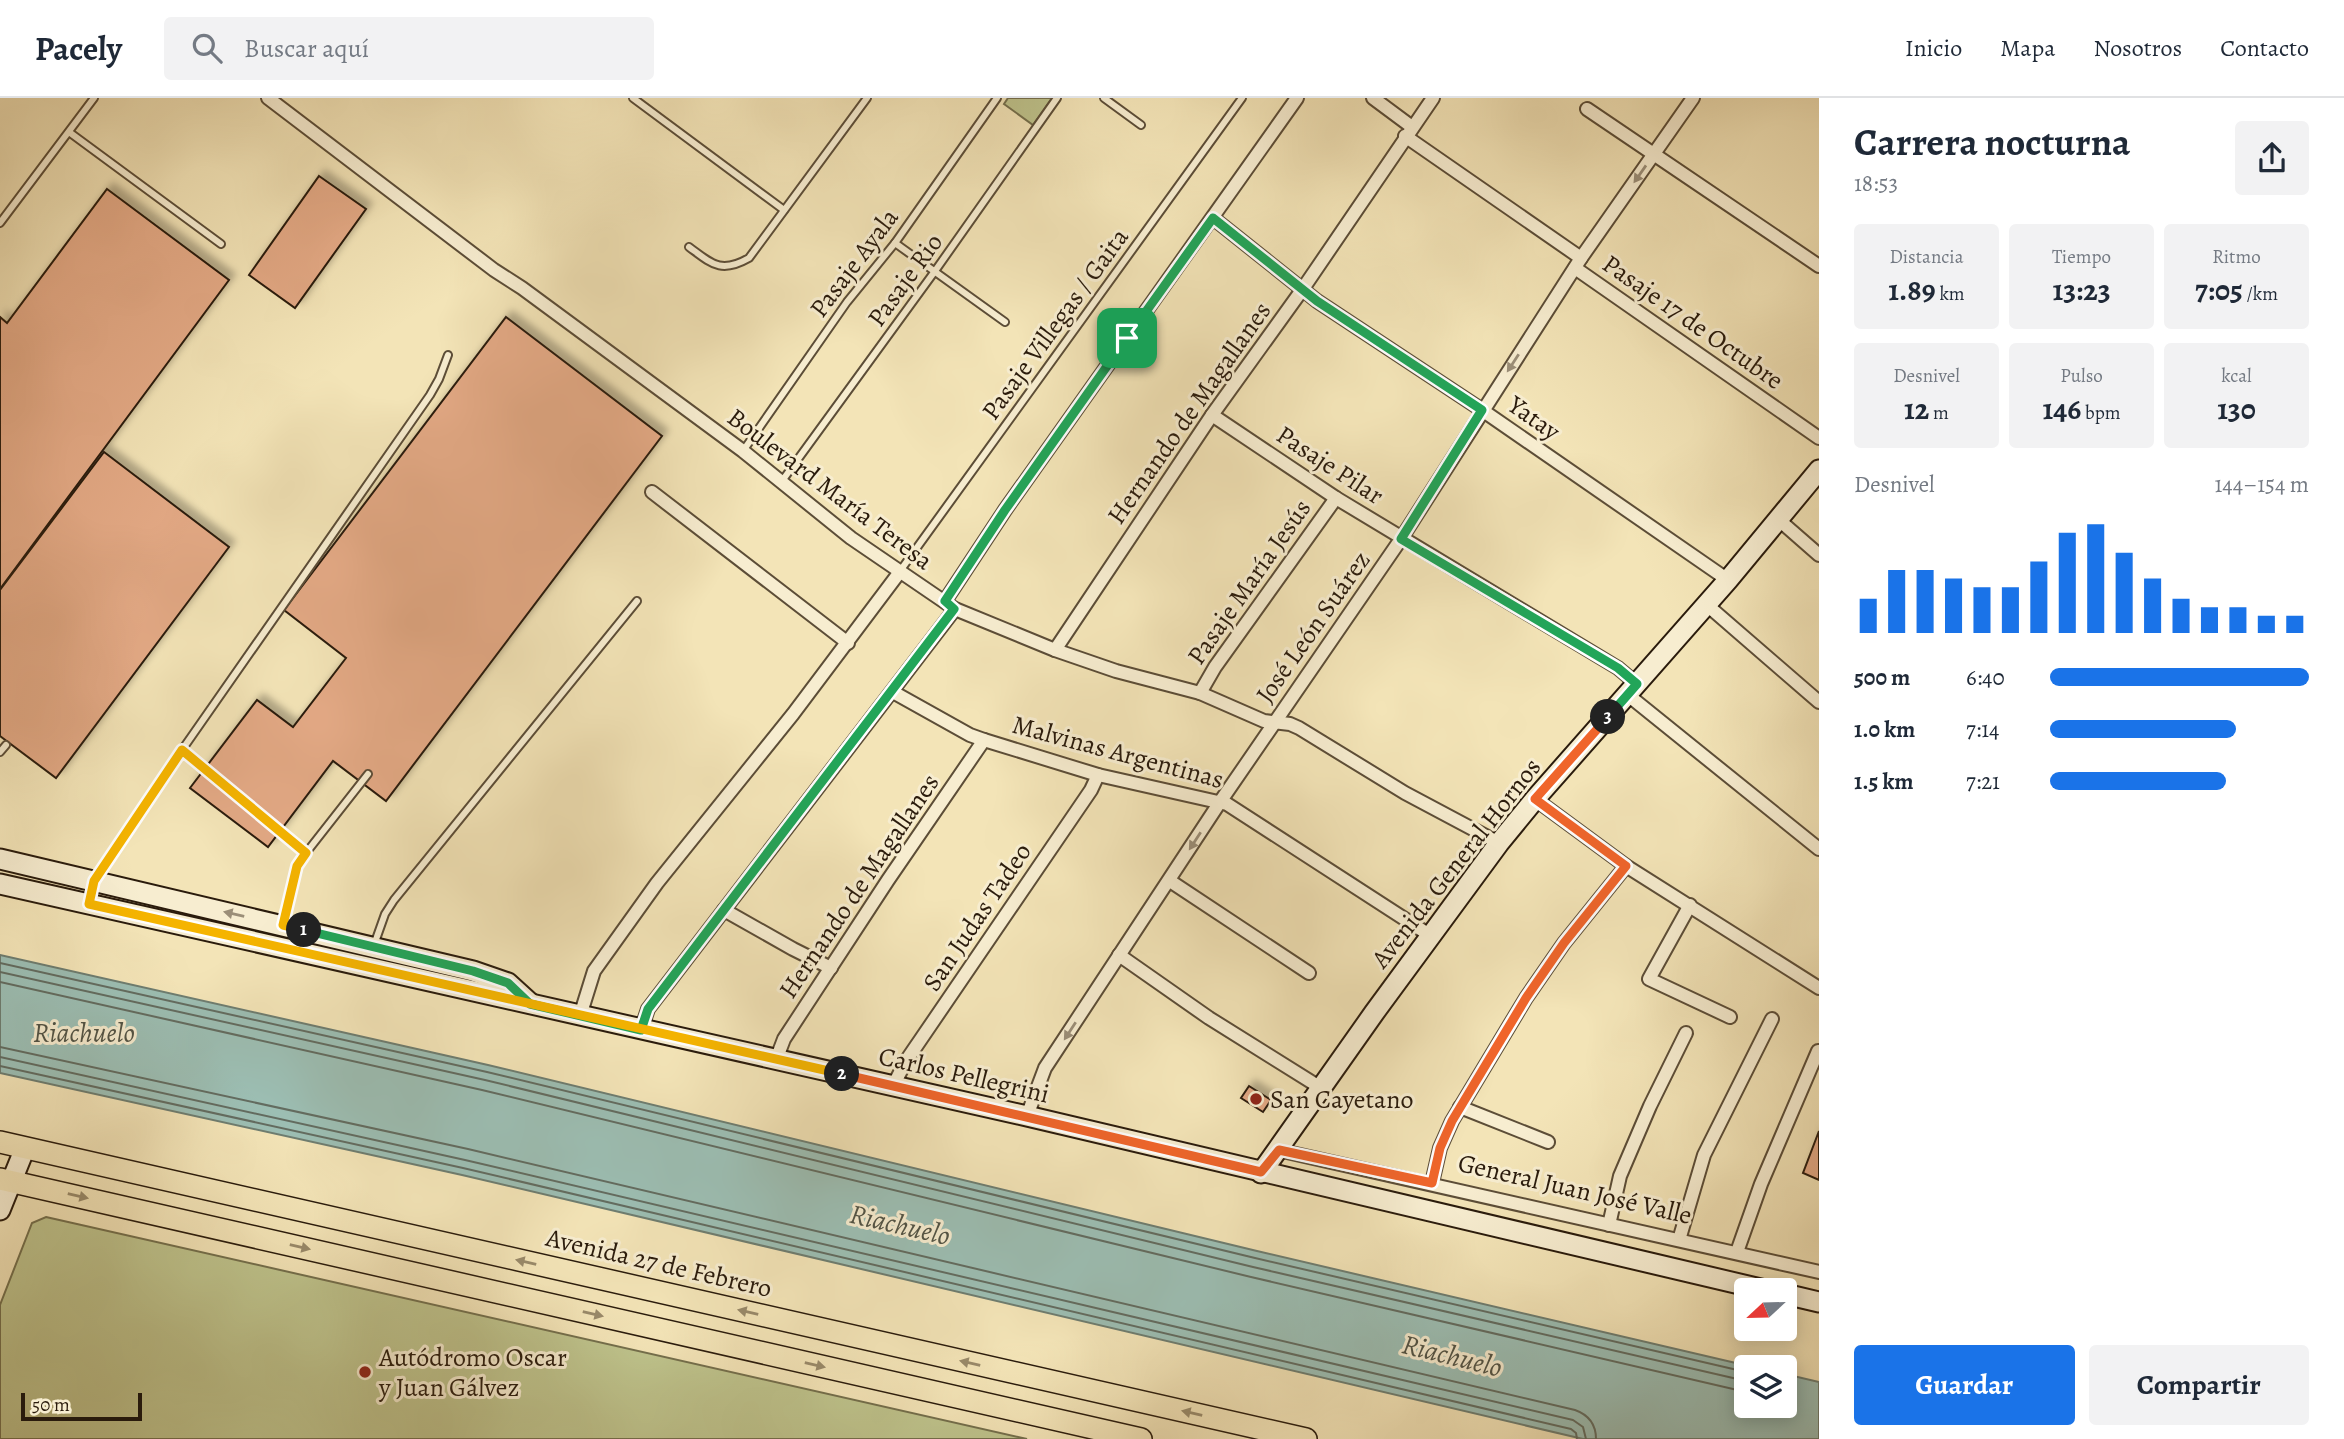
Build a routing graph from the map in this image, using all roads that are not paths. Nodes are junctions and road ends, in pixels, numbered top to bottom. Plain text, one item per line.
1 (94, 98) edge
2 (268, 98) edge
3 (633, 98) edge
4 (867, 98) edge
5 (997, 98) edge
6 (1057, 98) edge
7 (1104, 98) edge
8 (1242, 98) edge
9 (1297, 98) edge
10 (1373, 98) edge
11 (1433, 98) edge
12 (1693, 98) edge
13 (1587, 109) dead end
14 (1141, 125) dead end
15 (69, 132) junction
16 (1408, 132) junction
17 (1654, 154) junction
18 (784, 210) junction
19 (1213, 218) junction
20 (0, 223) edge
21 (895, 243) junction
22 (221, 244) dead end
23 (689, 247) dead end
24 (1578, 263) junction
25 (1819, 266) edge
26 (935, 271) junction
27 (1302, 290) junction
28 (1005, 322) dead end
29 (448, 355) dead end
30 (1482, 410) junction
31 (1212, 415) junction
32 (1819, 438) edge
33 (743, 451) junction
34 (1819, 470) edge
35 (781, 483) junction
36 (652, 492) dead end
37 (1336, 498) junction
38 (1779, 520) junction
39 (1401, 539) junction
40 (1819, 555) edge
41 (899, 573) junction
42 (1728, 580) junction
43 (637, 601) dead end
44 (950, 605) junction
45 (1707, 605) junction
46 (848, 643) junction
47 (1055, 650) junction
48 (1633, 689) junction
49 (892, 692) junction
50 (1200, 693) junction
51 (1819, 702) edge
52 (1274, 723) junction
53 (984, 740) junction
54 (6, 745) dead end
55 (182, 750) junction
56 (0, 752) edge
57 (368, 774) dead end
58 (1098, 775) junction
59 (1535, 799) junction
60 (1220, 802) junction
61 (1499, 843) junction
62 (1819, 849) edge
63 (306, 853) junction
64 (0, 859) edge
65 (1626, 866) junction
66 (94, 881) junction
67 (1170, 881) junction
68 (0, 884) edge
69 (89, 904) junction
70 (1689, 905) junction
71 (724, 910) junction
72 (283, 925) junction
73 (1431, 936) junction
74 (278, 946) junction
75 (374, 947) junction
76 (1119, 955) junction
77 (831, 968) junction
78 (1309, 973) dead end
79 (1819, 988) edge
80 (530, 1004) junction
81 (579, 1016) junction
82 (1730, 1017) dead end
83 (1772, 1019) dead end
84 (641, 1030) junction
85 (1686, 1032) dead end
86 (1818, 1051) edge
87 (776, 1060) junction
88 (893, 1086) junction
89 (1321, 1088) junction
90 (1460, 1107) junction
91 (1027, 1116) junction
92 (0, 1142) edge
93 (1548, 1142) dead end
94 (25, 1148) junction
95 (1279, 1150) junction
96 (1261, 1172) junction
97 (6, 1180) edge
98 (1432, 1183) junction
99 (0, 1210) edge
100 (1609, 1225) junction
101 (1679, 1240) junction
102 (1737, 1252) junction
103 (1819, 1272) edge
104 (1734, 1283) edge
105 (1797, 1297) edge
106 (1819, 1302) edge
107 (1141, 1439) edge
108 (1306, 1439) edge

1 - 15 lane
2 - 33 street, Boulevard María Teresa
3 - 18 lane
4 - 18 lane
5 - 21 lane, Pasaje Ayala
6 - 26 lane, Pasaje Rio
7 - 14 lane
8 - 41 lane, Pasaje Villegas / Gaita
9 - 19 street
10 - 16 street, Pasaje 17 de Octubre
11 - 16 street, Hernando de Magallanes
12 - 17 street, José León Suárez
13 - 17 street
15 - 20 lane
15 - 22 lane
16 - 24 street, Pasaje 17 de Octubre
16 - 27 street, Hernando de Magallanes
17 -> 24 street, José León Suárez
17 - 25 street
18 - 23 lane
19 - 27 street, Yatay
19 - 44 street
21 - 26 lane
21 - 33 lane, Pasaje Ayala
24 -> 30 street, José León Suárez
24 - 32 street, Pasaje 17 de Octubre
26 - 28 lane
26 - 35 lane, Pasaje Rio
27 - 30 street, Yatay
27 - 31 street, Hernando de Magallanes
29 - 55 lane
30 - 39 street, José León Suárez
30 - 42 street, Yatay
31 - 37 street, Pasaje Pilar
31 - 47 street, Hernando de Magallanes
33 - 35 street, Boulevard María Teresa
34 - 38 main road, Avenida General Hornos
35 - 41 street, Boulevard María Teresa
36 - 46 street
37 - 39 street, Pasaje Pilar
37 - 50 street, Pasaje María Jesús
38 - 40 street
38 - 42 main road, Avenida General Hornos
39 - 48 street, Pasaje Pilar
39 - 52 street, José León Suárez
41 - 44 street, Boulevard María Teresa
41 - 46 street
42 - 45 main road, Avenida General Hornos
43 - 75 lane
44 - 47 street, Boulevard María Teresa
44 - 49 street
45 - 48 main road, Avenida General Hornos
45 - 51 street
46 - 81 street
47 - 50 street, Boulevard María Teresa
48 - 59 main road, Avenida General Hornos
48 - 62 street, Pasaje Pilar
49 - 53 street, Malvinas Argentinas
49 - 71 street
50 - 52 street, Boulevard María Teresa
52 - 60 street, José León Suárez
52 - 61 street, Boulevard María Teresa
53 - 58 street, Malvinas Argentinas
53 - 77 street, Hernando de Magallanes
54 - 56 lane
55 - 63 lane
55 - 66 lane
57 - 63 lane
58 - 60 street, Malvinas Argentinas
58 - 88 street, San Judas Tadeo
59 - 61 main road, Avenida General Hornos
59 - 65 street
60 -> 67 street, José León Suárez
60 - 73 street, Malvinas Argentinas
61 - 73 main road, Avenida General Hornos
63 - 72 lane
64 - 66 main road, Carlos Pellegrini
65 - 70 street
65 - 90 street
66 - 69 lane
72 -> 66 main road, Carlos Pellegrini
67 - 76 street, José León Suárez
67 - 78 street
68 - 69 main road, Carlos Pellegrini
69 - 74 main road, Carlos Pellegrini
70 - 79 street
70 - 82 street
71 - 77 street
71 - 84 street
72 - 74 lane
72 - 75 main road, Carlos Pellegrini
73 - 89 main road, Avenida General Hornos
74 - 80 main road, Carlos Pellegrini
75 - 80 main road, Carlos Pellegrini
76 - 89 street
76 -> 91 street, José León Suárez
77 - 87 street, Hernando de Magallanes
80 - 81 main road, Carlos Pellegrini
81 - 84 main road, Carlos Pellegrini
83 - 101 street
84 - 87 main road, Carlos Pellegrini
85 - 100 street
86 - 102 street
87 - 88 main road, Carlos Pellegrini
88 - 91 main road, Carlos Pellegrini
89 - 95 main road, Avenida General Hornos
90 - 93 street
90 - 98 street
91 - 96 main road, Carlos Pellegrini
92 - 94 main road, Avenida 27 de Febrero
94 - 97 main road
108 -> 94 main road, Avenida 27 de Febrero
95 - 96 main road, Avenida General Hornos
95 - 98 street, General Juan José Valle
96 - 104 main road
97 - 99 main road
97 -> 107 main road
98 - 100 street, General Juan José Valle
100 - 101 street, General Juan José Valle
101 - 102 street, General Juan José Valle
102 - 103 street, General Juan José Valle
105 - 106 main road

